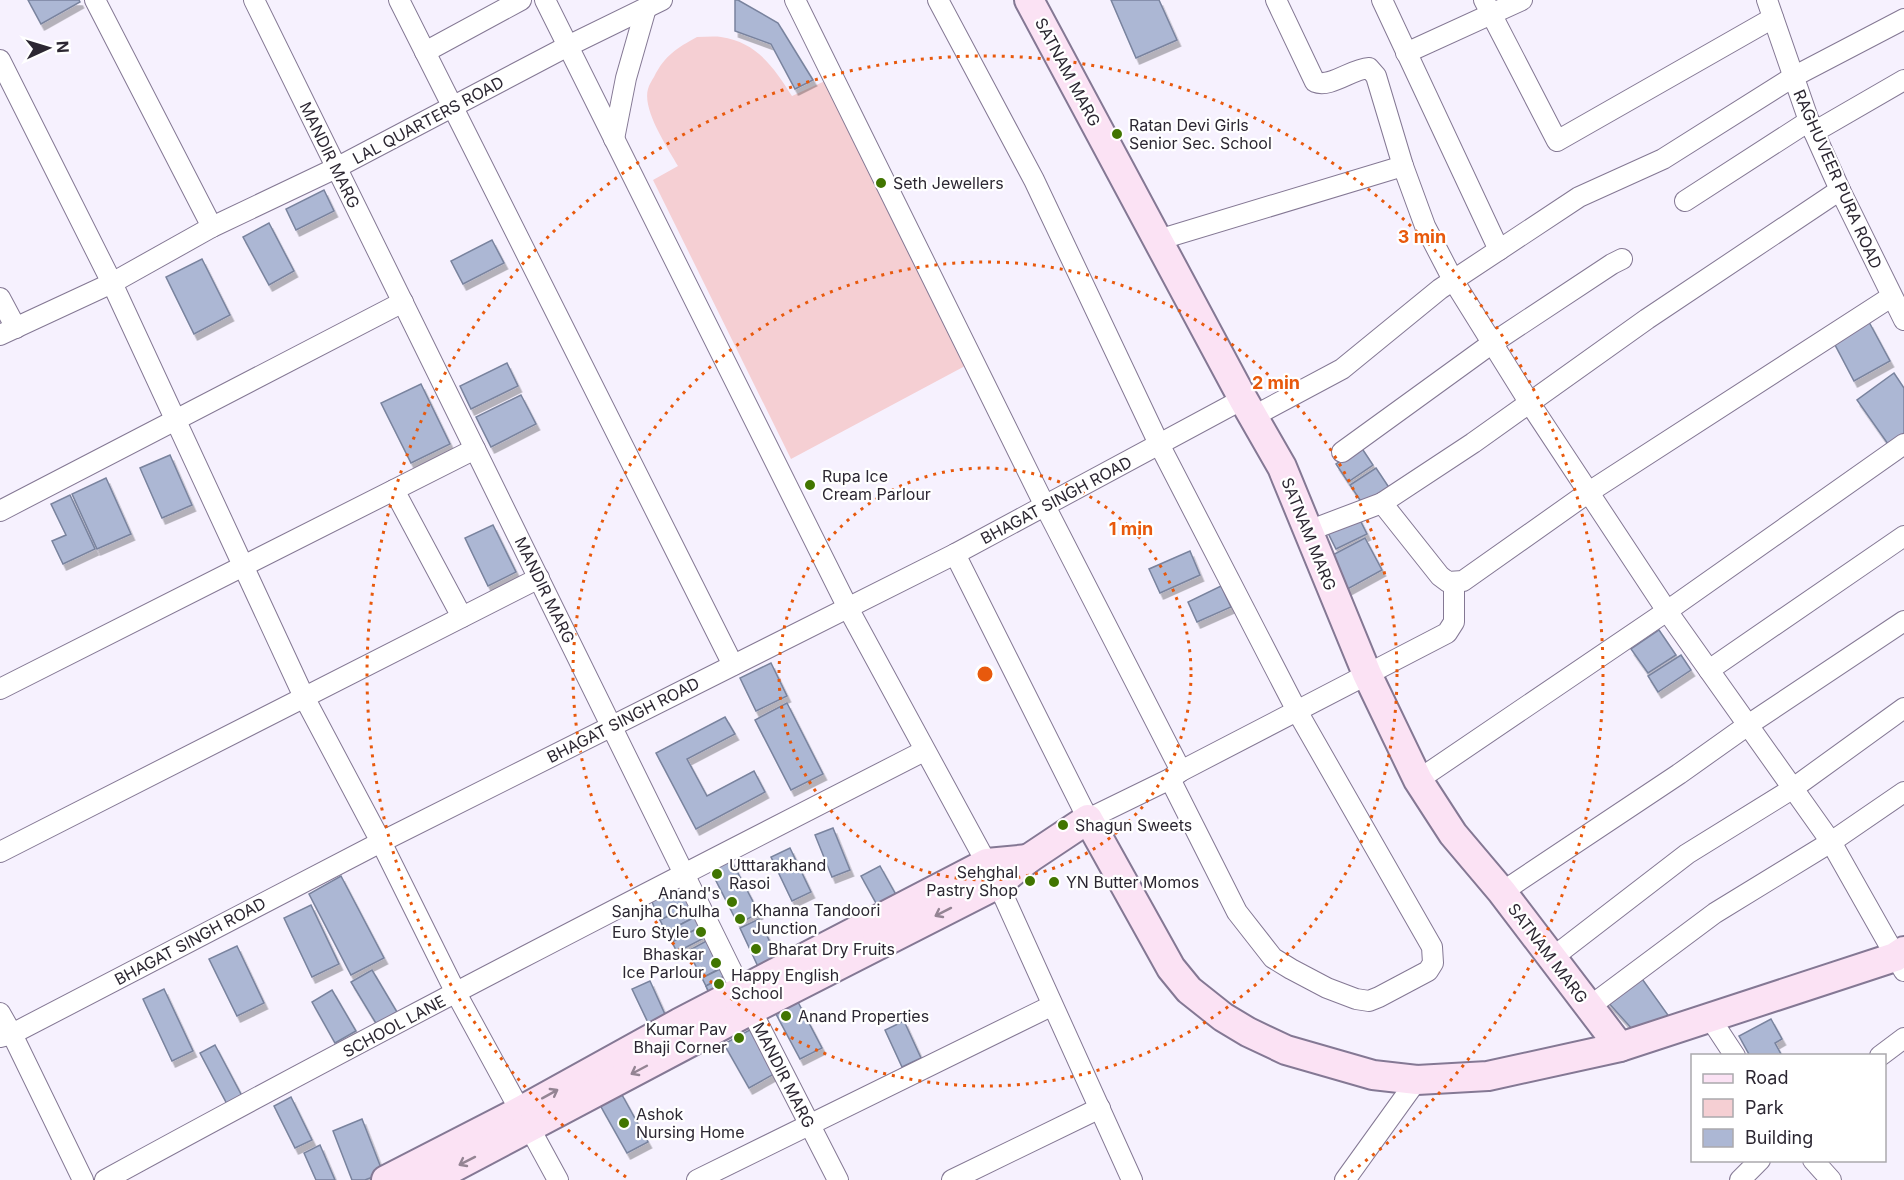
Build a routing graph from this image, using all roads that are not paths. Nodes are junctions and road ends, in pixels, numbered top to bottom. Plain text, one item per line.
1 (95, 0) edge
2 (254, 0) edge
3 (399, 0) edge
4 (521, 0) edge
5 (545, 0) edge
6 (795, 0) edge
7 (938, 0) edge
8 (1029, 0) edge
9 (1276, 0) edge
10 (1382, 0) edge
11 (1522, 0) edge
12 (654, 4) edge
13 (1487, 7) edge
14 (1770, 9) edge
15 (1904, 19) edge
16 (568, 46) junction
17 (425, 52) junction
18 (1406, 53) junction
19 (0, 60) edge
20 (1793, 76) junction
21 (1904, 80) edge
22 (453, 106) junction
23 (1812, 127) junction
24 (614, 139) junction
25 (1403, 166) junction
26 (336, 168) junction
27 (1840, 190) junction
28 (1685, 201) dead end
29 (212, 227) junction
30 (1158, 240) junction
31 (1499, 250) junction
32 (1622, 259) dead end
33 (1453, 280) junction
34 (112, 283) junction
35 (1891, 297) junction
36 (0, 298) edge
37 (403, 302) junction
38 (1904, 320) edge
39 (8, 332) edge
40 (1491, 344) junction
41 (1529, 402) junction
42 (1248, 408) junction
43 (176, 420) junction
44 (1159, 444) junction
45 (475, 449) junction
46 (1903, 449) edge
47 (1342, 452) dead end
48 (394, 490) junction
49 (1589, 492) junction
50 (1382, 502) junction
51 (1045, 506) junction
52 (0, 511) edge
53 (1308, 531) junction
54 (1904, 536) edge
55 (955, 554) junction
56 (244, 566) junction
57 (539, 578) junction
58 (1454, 583) junction
59 (848, 608) junction
60 (1667, 611) junction
61 (462, 617) junction
62 (1904, 621) edge
63 (733, 665) junction
64 (1709, 670) junction
65 (1367, 674) junction
66 (0, 689) edge
67 (304, 697) junction
68 (1904, 708) edge
69 (1297, 711) junction
70 (1748, 724) junction
71 (612, 725) junction
72 (924, 751) junction
73 (1175, 775) junction
74 (1418, 780) junction
75 (1792, 789) junction
76 (1904, 792) edge
77 (1088, 819) junction
78 (381, 842) junction
79 (1831, 842) junction
80 (0, 852) edge
81 (685, 873) junction
82 (992, 874) junction
83 (1502, 892) junction
84 (1552, 958) junction
85 (1901, 960) edge
86 (456, 993) junction
87 (747, 1000) junction
88 (1051, 1006) junction
89 (1589, 1007) junction
90 (0, 1013) edge
91 (1710, 1018) junction
92 (6, 1035) edge
93 (1904, 1038) edge
94 (1620, 1047) junction
95 (1734, 1054) edge
96 (1883, 1054) edge
97 (1417, 1080) junction
98 (1100, 1108) junction
99 (525, 1119) junction
100 (810, 1124) junction
101 (1759, 1162) edge
102 (1814, 1162) edge
103 (83, 1180) edge
104 (105, 1180) edge
105 (387, 1180) edge
106 (429, 1180) edge
107 (558, 1180) edge
108 (697, 1180) edge
109 (838, 1180) edge
110 (952, 1180) edge
111 (1132, 1180) edge
112 (1346, 1180) edge
113 (1740, 1180) edge
114 (1831, 1180) edge

1 - 29 street
2 - 26 street, MANDIR MARG
3 - 17 street
4 - 17 street
5 - 16 street
6 - 51 street
7 - 44 street
8 - 30 street, SATNAM MARG
9 - 25 street
10 - 18 street
11 - 13 street
12 - 16 street, LAL QUARTERS ROAD
12 - 24 street
13 - 14 street
13 - 18 street
14 - 20 street, RAGHUVEER PURA ROAD
15 - 20 street, BHAGAT SINGH ROAD
16 - 22 street, LAL QUARTERS ROAD
16 - 24 street
17 - 22 street
18 - 31 street
19 - 34 street
20 - 23 street, RAGHUVEER PURA ROAD
20 - 31 street, BHAGAT SINGH ROAD
21 - 23 street
22 - 26 street, LAL QUARTERS ROAD
22 - 63 street
23 - 27 street, RAGHUVEER PURA ROAD
23 - 28 street
24 - 59 street
25 - 30 street
25 - 33 street
26 - 29 street, LAL QUARTERS ROAD
26 - 37 street, MANDIR MARG
27 - 35 street, RAGHUVEER PURA ROAD
27 - 41 street
29 - 34 street, LAL QUARTERS ROAD
30 - 42 street, SATNAM MARG
31 - 33 street, BHAGAT SINGH ROAD
32 - 40 street
33 - 40 street
33 - 42 street, BHAGAT SINGH ROAD
34 - 39 street, LAL QUARTERS ROAD
34 - 43 street
35 - 38 street, RAGHUVEER PURA ROAD
35 - 49 street
36 - 39 street
37 - 43 street
37 - 45 street, MANDIR MARG
40 - 41 street
40 - 47 street
41 - 49 street
41 - 50 street
42 - 44 street, BHAGAT SINGH ROAD
42 - 53 street, SATNAM MARG
43 - 52 street
43 - 56 street
44 - 51 street, BHAGAT SINGH ROAD
44 - 69 street
45 - 48 street
45 - 57 street, MANDIR MARG
46 - 60 street
48 - 56 street
48 - 61 street
49 - 58 street
49 - 60 street
50 - 53 street
50 - 58 street
51 - 55 street, BHAGAT SINGH ROAD
51 - 73 street
53 - 65 street, SATNAM MARG
54 - 64 street
55 - 59 street, BHAGAT SINGH ROAD
55 - 77 street
56 - 66 street
56 - 67 street
57 - 61 street
57 - 71 street, MANDIR MARG
58 - 65 street
59 - 63 street, BHAGAT SINGH ROAD
59 - 72 street
60 - 64 street
60 - 74 street
61 - 67 street
62 - 70 street
63 - 71 street, BHAGAT SINGH ROAD
64 - 70 street
65 - 69 street
65 - 74 street, SATNAM MARG
67 - 78 street
67 - 80 street
68 - 75 street
69 - 73 street
69 - 73 street
70 - 75 street
70 - 83 street
71 - 78 street, BHAGAT SINGH ROAD
71 - 81 street, MANDIR MARG
72 - 81 street, SCHOOL LANE
72 - 82 street
73 - 77 street
74 - 83 street, SATNAM MARG
75 - 79 street
75 - 84 street
76 - 79 street
77 - 82 street
77 - 97 street
78 - 86 street
78 - 92 street, BHAGAT SINGH ROAD
79 - 85 street
79 - 89 street
81 - 86 street, SCHOOL LANE
81 - 87 street, MANDIR MARG
82 - 87 street
82 - 88 street
83 - 84 street, SATNAM MARG
84 - 89 street, SATNAM MARG
85 - 91 street
86 - 99 street
86 - 104 street, SCHOOL LANE
87 - 99 street
87 - 100 street, MANDIR MARG
88 - 98 street
88 - 100 street
89 - 94 street, SATNAM MARG
90 - 92 street
91 - 94 street
91 - 95 street
92 - 103 street
93 - 96 street
94 - 97 street
97 - 112 street
98 - 110 street
98 - 111 street
99 - 105 street
99 -> 106 street
99 - 107 street
100 - 108 street
100 - 109 street, MANDIR MARG
101 - 113 street
102 - 114 street

